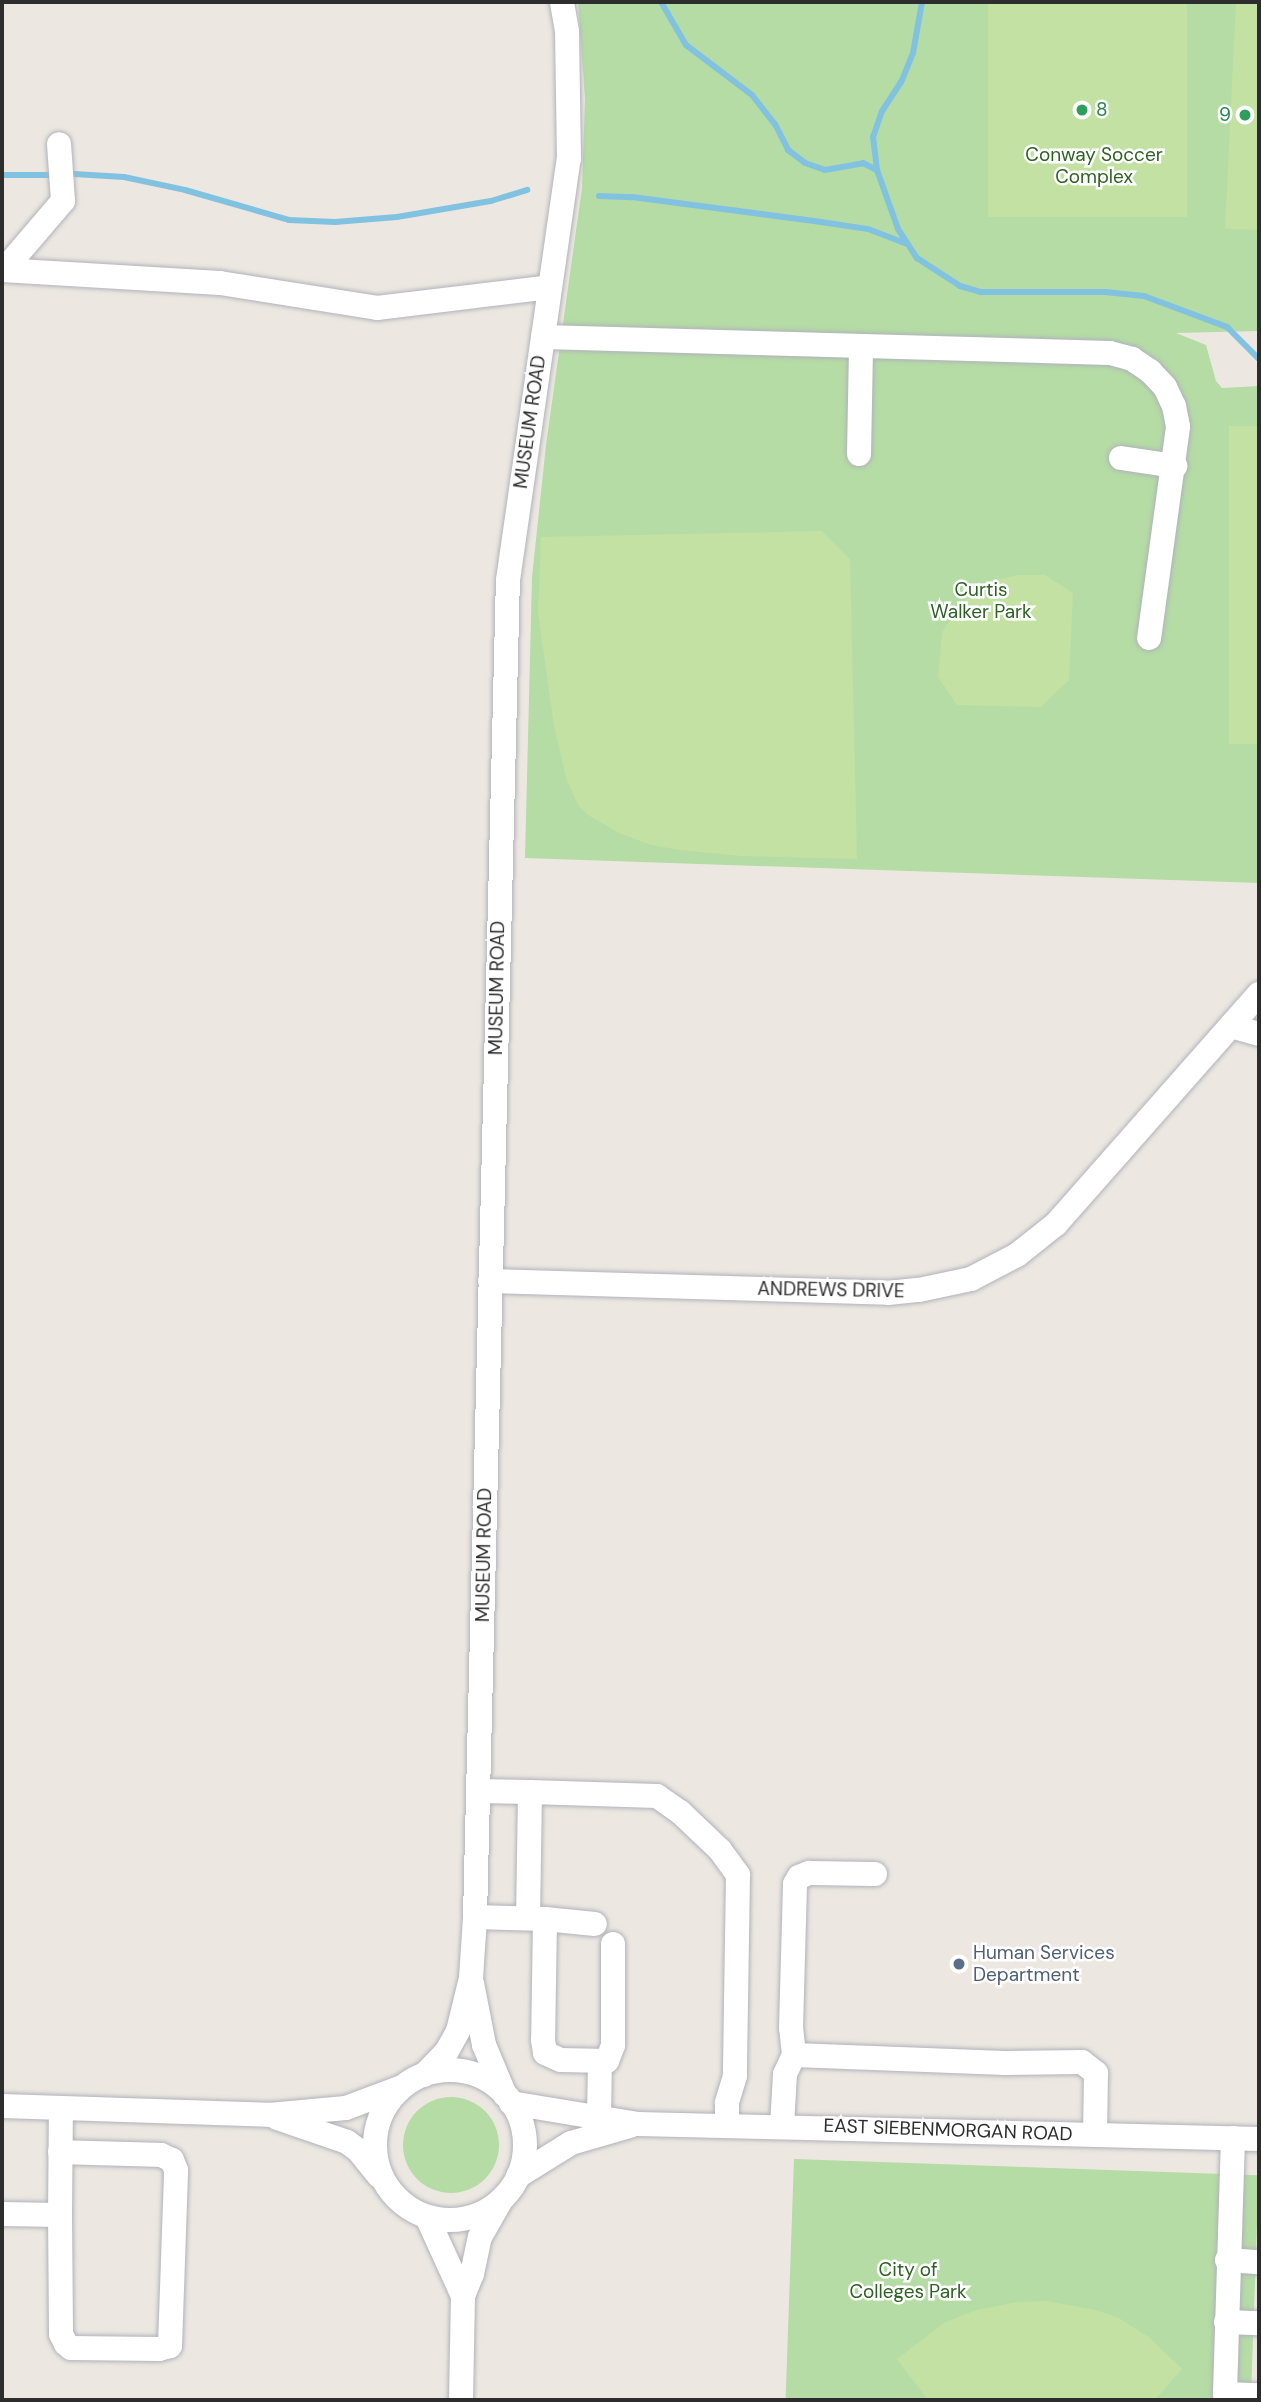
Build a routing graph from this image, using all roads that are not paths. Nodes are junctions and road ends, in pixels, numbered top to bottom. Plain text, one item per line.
1 (562, 2) edge
2 (59, 144) dead end
3 (3, 270) edge
4 (550, 287) junction
5 (543, 337) junction
6 (861, 347) junction
7 (859, 454) dead end
8 (1121, 458) dead end
9 (1175, 466) junction
10 (1149, 638) dead end
11 (1259, 994) edge
12 (1231, 1026) junction
13 (1259, 1034) edge
14 (491, 1281) junction
15 (478, 1791) junction
16 (530, 1792) junction
17 (875, 1874) dead end
18 (475, 1917) junction
19 (536, 1919) junction
20 (594, 1924) dead end
21 (613, 1944) dead end
22 (471, 1979) junction
23 (794, 2055) junction
24 (600, 2061) junction
25 (415, 2080) junction
26 (508, 2099) junction
27 (2, 2106) edge
28 (61, 2108) junction
29 (269, 2115) junction
30 (599, 2117) junction
31 (638, 2124) junction
32 (727, 2124) junction
33 (782, 2126) junction
34 (1095, 2134) junction
35 (1233, 2138) junction
36 (1259, 2138) edge
37 (60, 2152) junction
38 (518, 2176) junction
39 (386, 2185) junction
40 (501, 2200) junction
41 (2, 2214) edge
42 (60, 2215) junction
43 (426, 2217) junction
44 (1227, 2260) junction
45 (1259, 2262) edge
46 (463, 2296) junction
47 (1226, 2322) junction
48 (1259, 2323) edge
49 (1259, 2395) edge
50 (1225, 2397) edge
51 (461, 2400) edge

1 - 4 street, MUSEUM ROAD
2 - 3 street
3 - 4 street
4 - 5 street, MUSEUM ROAD
5 - 6 street
5 - 14 street, MUSEUM ROAD
6 - 7 street
6 - 9 street
8 - 9 street
9 - 10 street
11 - 12 street, ANDREWS DRIVE
12 - 13 street
12 - 14 street, ANDREWS DRIVE
14 - 15 street, MUSEUM ROAD
15 - 16 street
15 - 18 street, MUSEUM ROAD
16 - 19 street
16 - 32 street
17 - 23 street
18 - 19 street
18 - 22 street, MUSEUM ROAD
19 - 20 street
19 - 24 street
21 - 24 street
22 - 25 street, MUSEUM ROAD
22 - 26 street, MUSEUM ROAD
23 - 33 street
23 - 34 street
24 - 30 street
25 - 26 street
25 - 29 street
25 - 39 street
26 - 30 street, EAST SIEBENMORGAN ROAD
26 - 38 street
27 - 28 street
28 - 29 street
28 - 37 street
29 - 39 street
30 - 31 street, EAST SIEBENMORGAN ROAD
31 - 32 street, EAST SIEBENMORGAN ROAD
31 - 38 street, EAST SIEBENMORGAN ROAD
32 - 33 street, EAST SIEBENMORGAN ROAD
33 - 34 street, EAST SIEBENMORGAN ROAD
34 - 35 street, EAST SIEBENMORGAN ROAD
35 - 36 street, EAST SIEBENMORGAN ROAD
35 - 44 street
37 - 42 street
37 - 42 street
38 - 40 street
39 - 43 street
40 - 43 street
40 - 46 street
41 - 42 street
43 - 46 street
44 - 45 street
44 - 47 street
46 - 51 street
47 - 48 street
47 - 50 street
49 - 50 street

